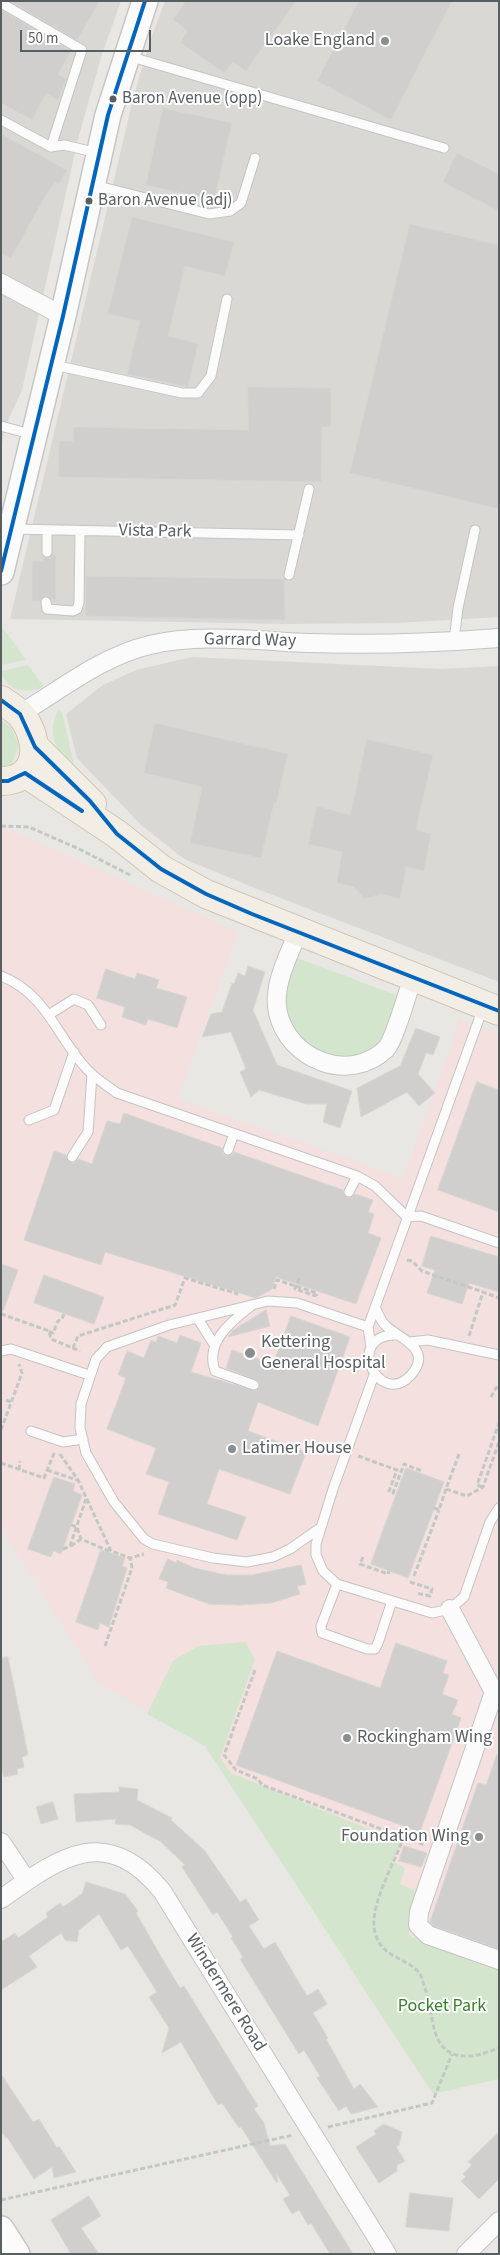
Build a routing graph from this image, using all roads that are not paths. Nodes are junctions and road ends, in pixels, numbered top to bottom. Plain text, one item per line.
1 (145, 1) edge
2 (1, 3) edge
3 (125, 56) junction
4 (1, 120) edge
5 (51, 147) junction
6 (444, 148) dead end
7 (98, 154) junction
8 (255, 158) dead end
9 (92, 184) junction
10 (1, 283) edge
11 (227, 299) dead end
12 (62, 316) junction
13 (51, 364) junction
14 (1, 426) edge
15 (34, 435) junction
16 (309, 489) dead end
17 (12, 529) junction
18 (47, 530) junction
19 (475, 530) dead end
20 (80, 531) junction
21 (299, 535) junction
22 (47, 552) dead end
23 (1, 572) edge
24 (289, 575) dead end
25 (46, 602) dead end
26 (499, 638) edge
27 (454, 641) junction
28 (11, 707) edge
29 (35, 747) junction
30 (13, 777) edge
31 (117, 834) junction
32 (298, 932) junction
33 (1, 976) edge
34 (413, 978) junction
35 (491, 1008) edge
36 (50, 1014) junction
37 (101, 1025) dead end
38 (74, 1052) junction
39 (92, 1074) junction
40 (29, 1120) dead end
41 (234, 1134) junction
42 (228, 1150) dead end
43 (72, 1157) dead end
44 (357, 1176) junction
45 (349, 1192) dead end
46 (407, 1217) junction
47 (499, 1243) edge
48 (254, 1304) junction
49 (376, 1309) junction
50 (198, 1318) junction
51 (368, 1327) junction
52 (398, 1335) junction
53 (410, 1342) junction
54 (215, 1346) junction
55 (372, 1347) junction
56 (1, 1351) edge
57 (499, 1355) edge
58 (89, 1375) junction
59 (374, 1375) junction
60 (254, 1385) dead end
61 (31, 1432) dead end
62 (82, 1439) junction
63 (499, 1508) edge
64 (320, 1528) junction
65 (337, 1584) junction
66 (392, 1601) junction
67 (450, 1609) junction
68 (1, 1842) edge
69 (27, 1881) junction
70 (1, 1899) edge
71 (499, 1960) edge
72 (499, 2221) edge
73 (387, 2254) edge
74 (466, 2254) edge

1 - 3 street
2 - 5 lane
3 - 6 lane
3 - 7 street
4 - 5 lane
5 - 7 lane
7 - 9 street
8 - 9 lane
9 - 12 street
10 - 12 street
11 - 13 lane
12 - 13 street
13 - 15 street
14 - 15 lane
15 - 17 street
16 - 21 lane
17 - 18 lane, Vista Park
17 - 23 street
18 - 20 lane, Vista Park
18 - 22 lane
19 - 27 lane
20 - 21 lane, Vista Park
20 - 25 lane
21 - 24 lane
26 - 27 street, Garrard Way
27 - 28 street, Garrard Way
28 - 29 main road
29 - 30 main road
29 - 31 main road
30 - 31 main road
31 - 32 main road
32 - 34 main road
32 - 34 street
33 - 36 lane
34 - 35 main road
35 - 46 lane
36 - 37 lane
36 - 38 lane
38 - 39 lane
38 - 40 lane
39 - 41 lane
39 - 43 lane
41 - 42 lane
41 - 44 lane
44 - 45 lane
44 - 46 lane
46 - 47 lane
46 - 49 lane
48 - 50 lane
48 - 51 lane
48 - 54 lane
49 - 51 lane
49 - 52 lane
50 - 54 lane
50 - 58 lane
51 - 55 lane
52 - 53 lane
52 - 55 lane
53 - 57 lane
53 - 59 lane
54 - 60 lane
55 - 59 lane
56 - 58 lane
58 - 62 lane
59 - 64 lane
61 - 62 lane
62 - 64 lane
63 - 67 lane
64 - 65 lane
65 - 66 lane
65 - 66 lane
66 - 67 lane
67 - 71 street
68 - 69 street
69 - 70 street, Windermere Road
69 - 73 street, Windermere Road
72 - 74 street

